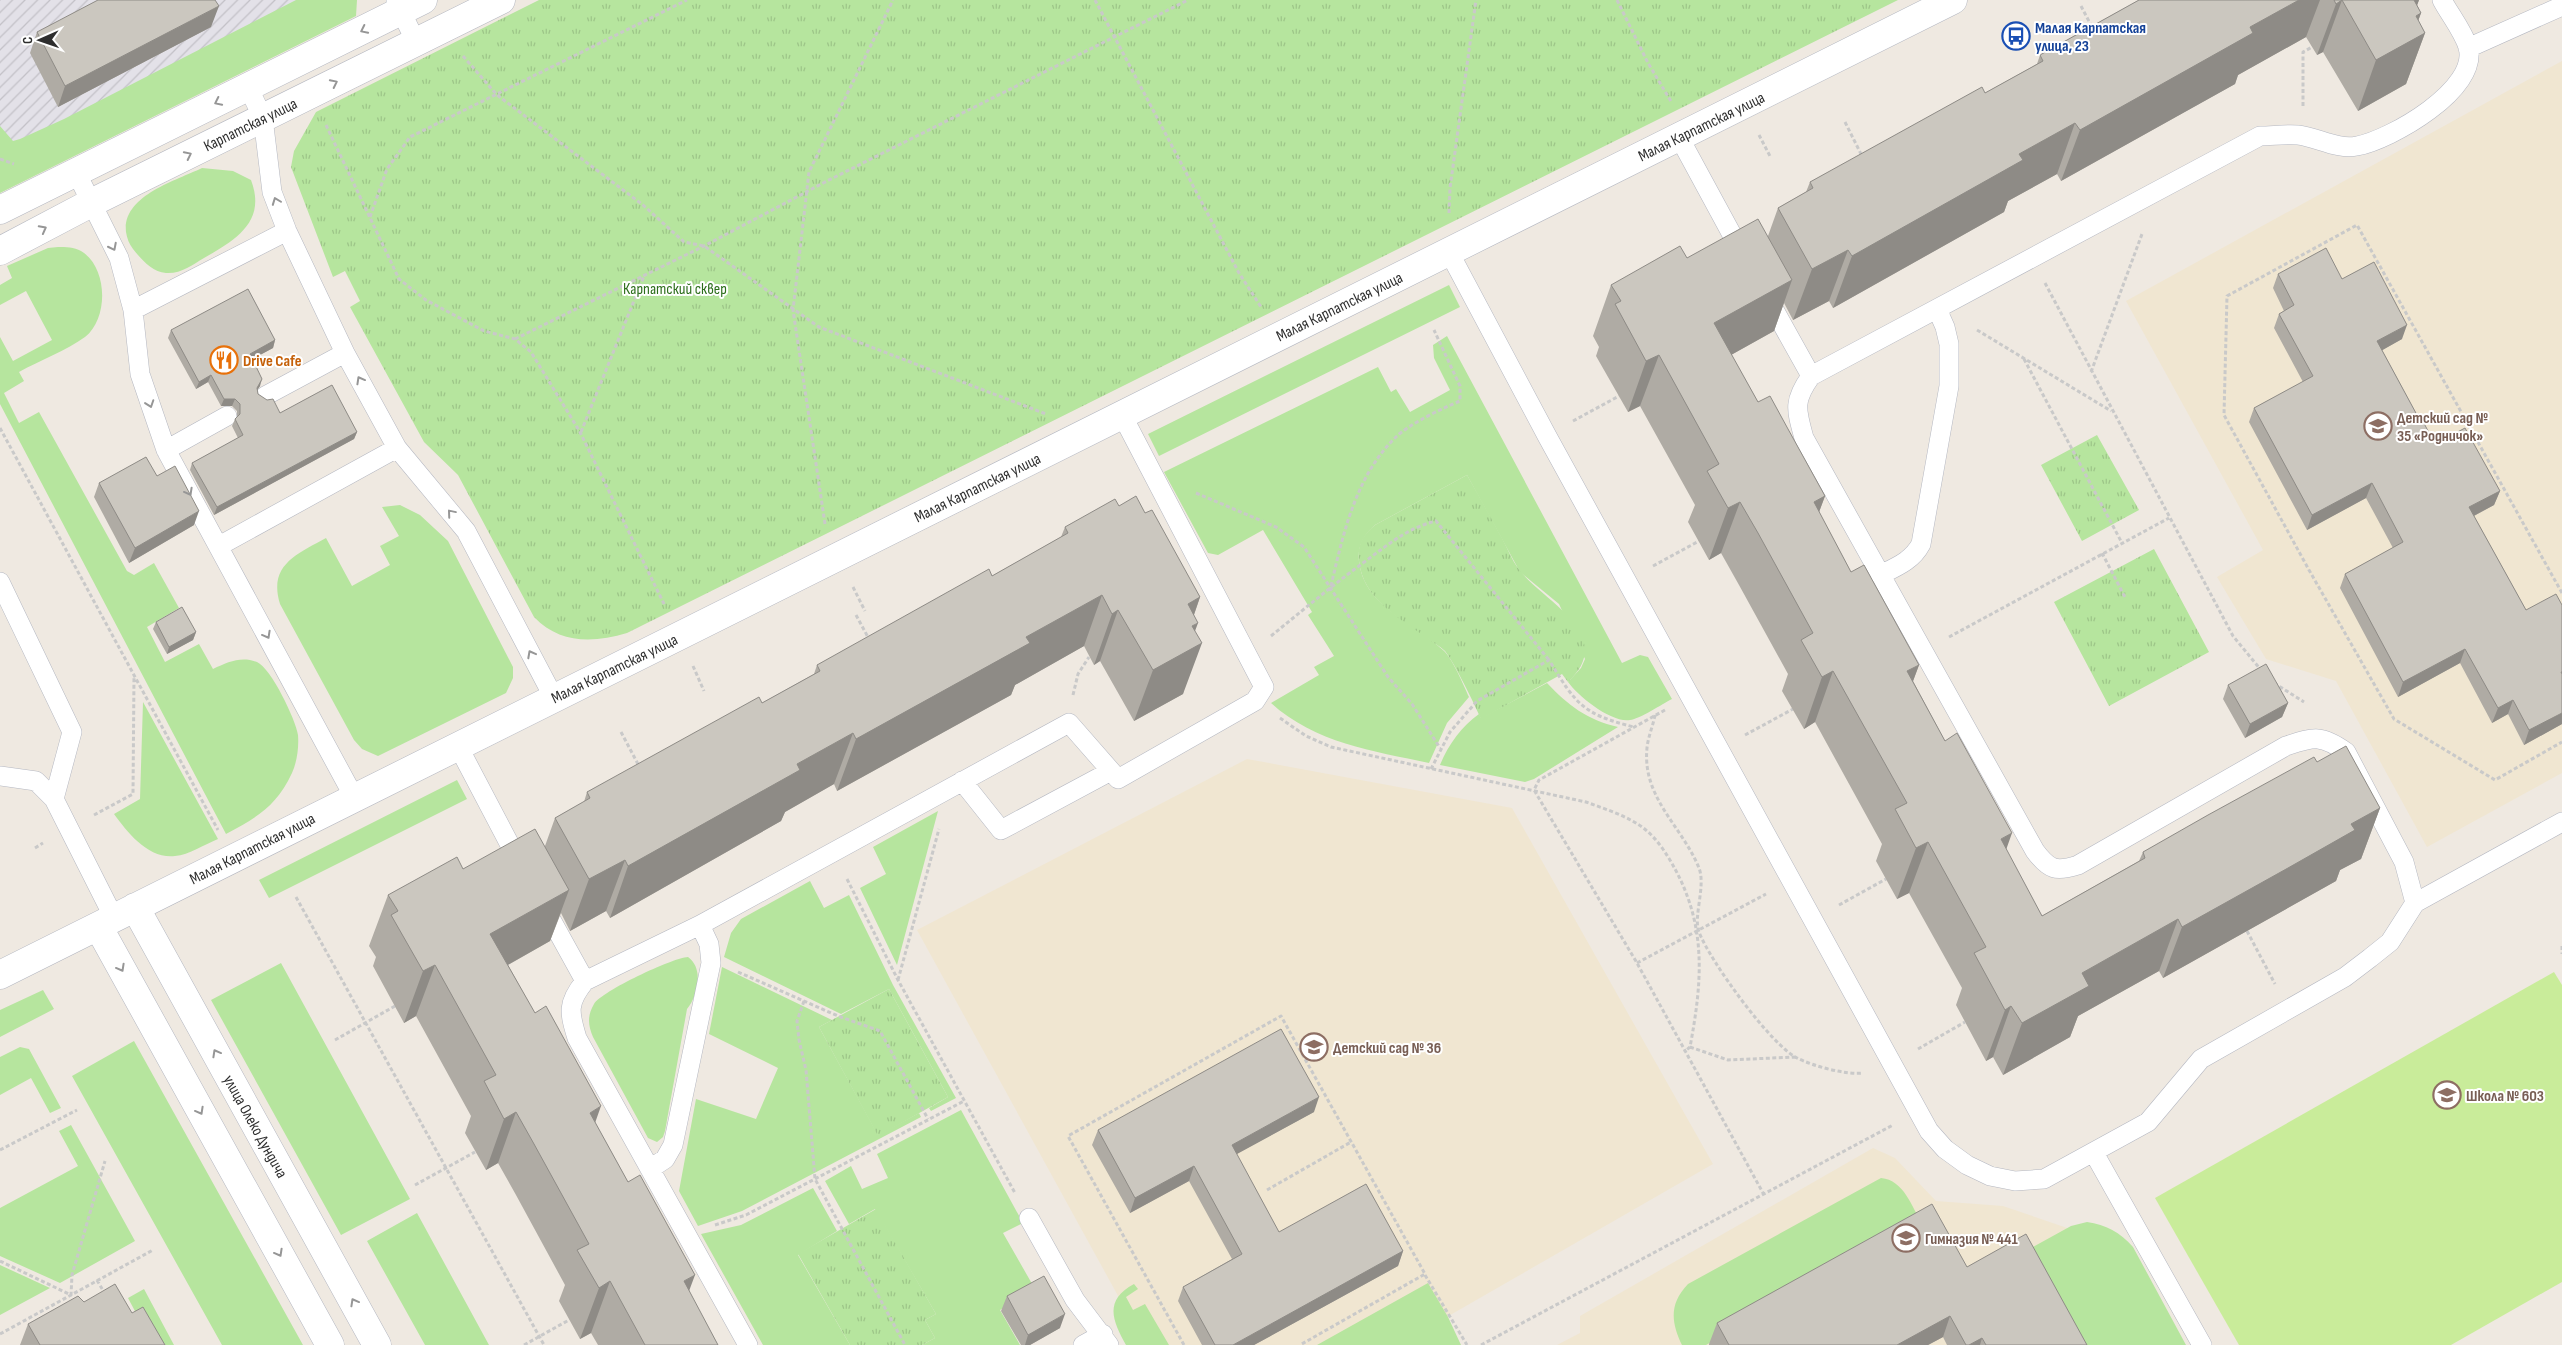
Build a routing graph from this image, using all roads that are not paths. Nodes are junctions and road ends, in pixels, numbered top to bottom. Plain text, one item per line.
1 (1953, 0) edge
2 (2442, 0) edge
3 (406, 4) edge
4 (484, 4) edge
5 (2562, 6) edge
6 (416, 42) junction
7 (2468, 48) junction
8 (248, 87) junction
9 (263, 118) junction
10 (1679, 137) junction
11 (76, 172) junction
12 (91, 203) junction
13 (0, 210) edge
14 (287, 230) junction
15 (0, 251) edge
16 (1449, 252) junction
17 (1937, 309) junction
18 (133, 310) junction
19 (345, 353) junction
20 (1811, 376) junction
21 (265, 396) edge
22 (1122, 414) junction
23 (227, 416) dead end
24 (397, 448) junction
25 (166, 450) junction
26 (219, 546) junction
27 (1880, 575) junction
28 (0, 582) edge
29 (554, 698) junction
30 (458, 746) junction
31 (2, 771) edge
32 (1111, 771) junction
33 (955, 785) junction
34 (354, 797) junction
35 (54, 799) junction
36 (2562, 822) edge
37 (2415, 903) junction
38 (115, 917) junction
39 (700, 925) junction
40 (0, 975) edge
41 (585, 981) junction
42 (2094, 1153) junction
43 (650, 1169) junction
44 (1029, 1218) road end
45 (1106, 1340) edge
46 (330, 1345) edge
47 (377, 1345) edge
48 (748, 1345) edge
49 (1084, 1345) edge
50 (2202, 1345) edge

1 - 10 street, Малая Карпатская улица
2 - 7 lane
3 - 6 lane
3 -> 8 street, Карпатская улица
4 - 6 street, Карпатская улица
5 - 7 lane
9 -> 6 street, Карпатская улица
7 - 17 lane
8 - 9 lane
8 -> 11 street, Карпатская улица
12 -> 9 street, Карпатская улица
14 -> 9 lane
10 - 16 street, Малая Карпатская улица
10 - 20 lane
11 - 12 lane
11 - 13 street, Карпатская улица
15 -> 12 street, Карпатская улица
12 -> 18 lane
14 - 18 lane
14 - 19 lane
16 - 22 street, Малая Карпатская улица
16 - 42 lane
17 - 20 lane
17 - 27 lane
18 -> 25 lane
19 - 21 lane
24 -> 19 lane
20 - 27 lane
22 - 29 street, Малая Карпатская улица
22 - 32 lane
23 - 25 lane
24 - 26 lane
29 -> 24 lane
25 -> 26 lane
26 -> 34 lane
27 - 37 lane
28 - 35 lane
29 - 30 street, Малая Карпатская улица
30 - 34 street, Малая Карпатская улица
30 - 41 lane
31 - 35 lane
32 - 33 lane
32 - 33 lane
33 - 39 lane
34 - 38 street, Малая Карпатская улица
35 - 38 lane
36 - 37 lane
37 - 42 lane
38 - 40 street, Малая Карпатская улица
38 -> 46 street
47 -> 38 street, улица Олеко Дундича
39 - 41 lane
39 - 43 lane
41 - 43 lane
42 - 50 lane
43 - 48 lane
44 - 45 lane
45 - 49 lane

